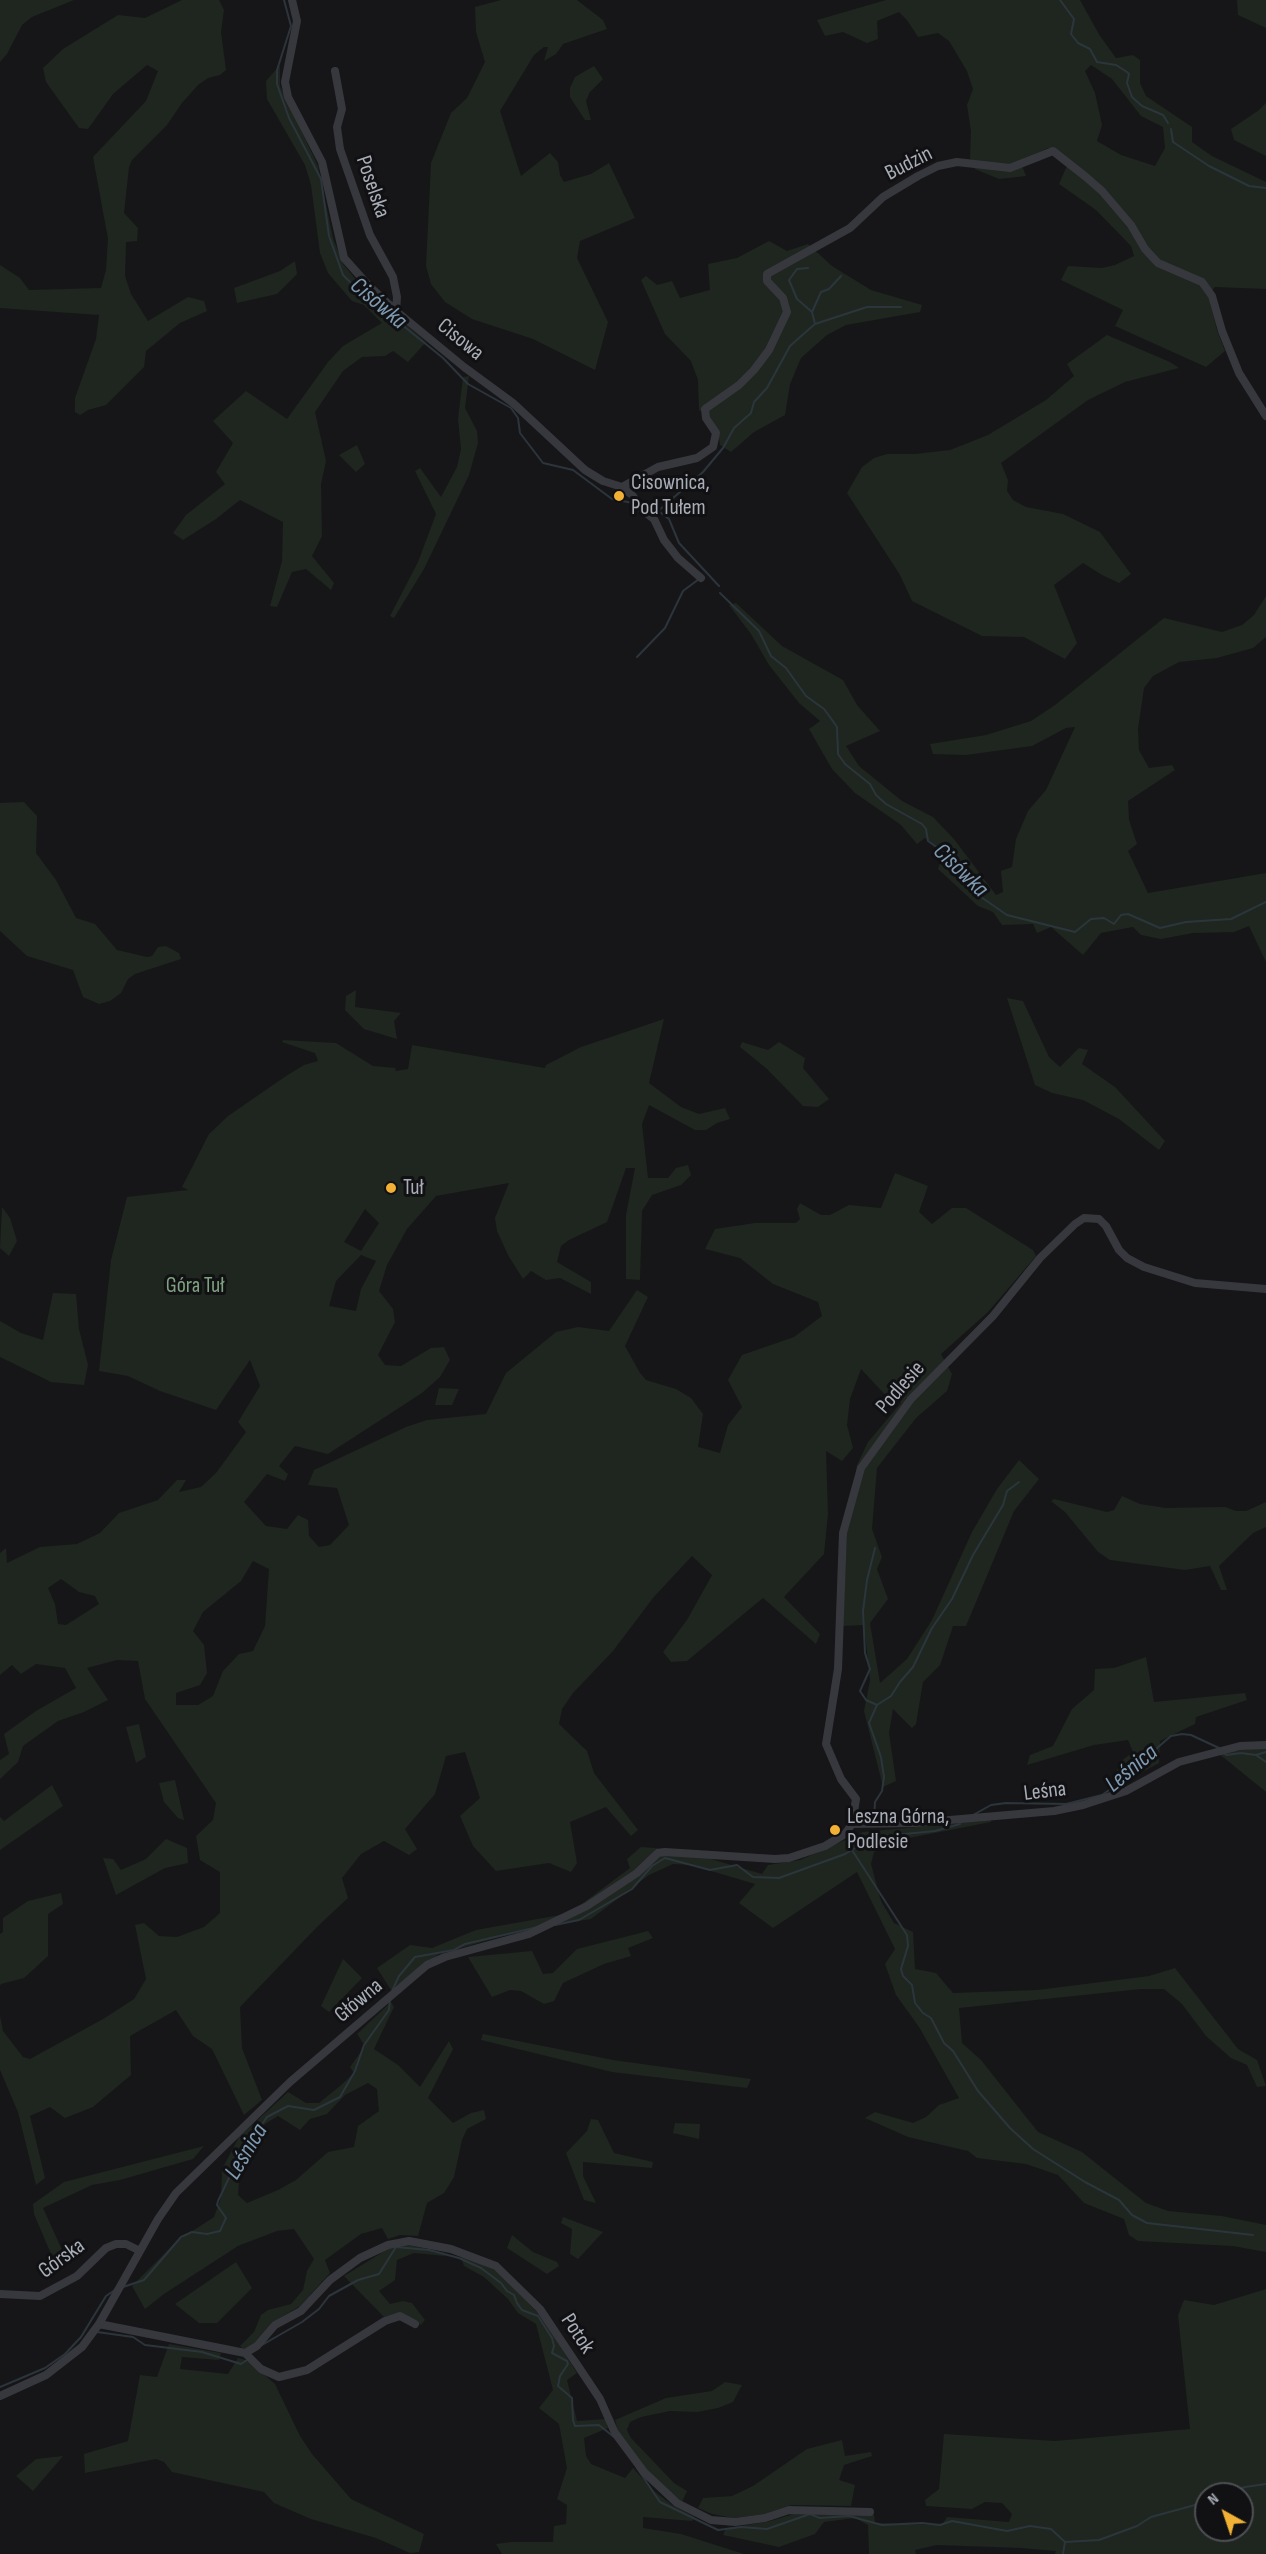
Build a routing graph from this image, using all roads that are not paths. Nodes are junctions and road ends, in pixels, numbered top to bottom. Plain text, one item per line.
1 (292, 0) edge
2 (335, 71) dead end
3 (396, 311) junction
4 (1266, 416) edge
5 (622, 488) junction
6 (701, 578) dead end
7 (1266, 1289) edge
8 (1266, 1744) edge
9 (852, 1824) junction
10 (140, 2251) junction
11 (0, 2294) edge
12 (99, 2324) junction
13 (415, 2324) dead end
14 (245, 2354) junction
15 (0, 2396) edge
16 (870, 2512) dead end

1 - 3 street, Cisowa
2 - 3 street, Poselska
3 - 5 street, Cisowa
4 - 5 street, Budzin
5 - 6 street, Cisowa
7 - 9 street, Podlesie
8 - 9 street, Leśna
9 - 10 street, Główna
10 - 11 street, Górska
10 - 12 street, Główna
12 - 14 street
12 - 15 street, Główna
13 - 14 street
14 - 16 street, Potok

